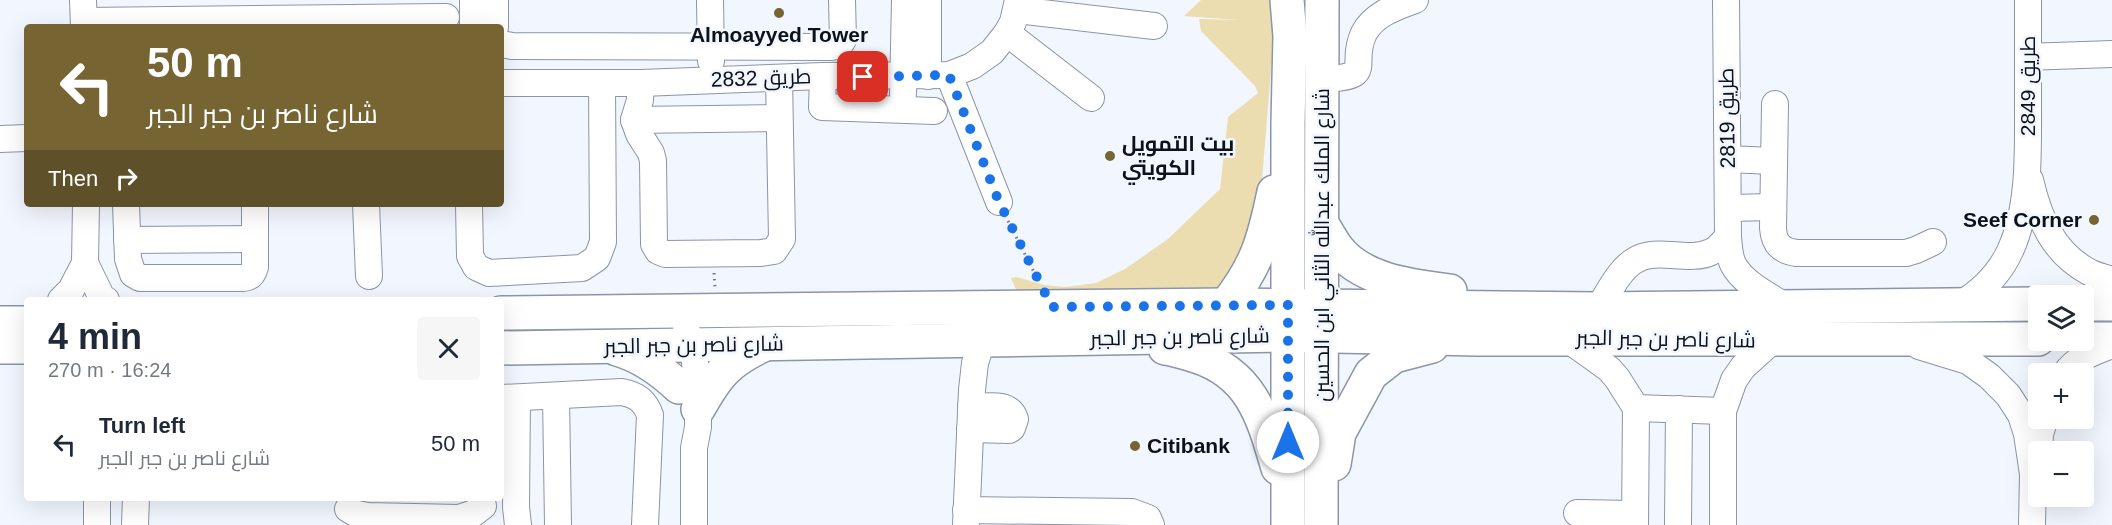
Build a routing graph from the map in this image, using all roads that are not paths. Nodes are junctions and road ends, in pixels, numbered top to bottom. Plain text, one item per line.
1 (473, 0) edge
2 (495, 0) edge
3 (508, 0) edge
4 (710, 0) edge
5 (842, 0) edge
6 (905, 0) edge
7 (928, 0) edge
8 (1287, 0) edge
9 (1322, 0) edge
10 (1415, 0) edge
11 (1726, 0) edge
12 (2028, 0) edge
13 (1014, 14) edge
14 (84, 16) edge
15 (446, 17) dead end
16 (473, 24) edge
17 (495, 24) edge
18 (1154, 26) dead end
19 (504, 45) edge
20 (555, 46) junction
21 (710, 46) junction
22 (2112, 54) edge
23 (2028, 57) junction
24 (823, 76) junction
25 (927, 76) junction
26 (779, 79) junction
27 (1322, 79) junction
28 (711, 80) junction
29 (504, 83) edge
30 (554, 83) junction
31 (602, 83) junction
32 (637, 98) junction
33 (1091, 98) dead end
34 (1775, 104) dead end
35 (903, 109) junction
36 (934, 111) dead end
37 (780, 117) junction
38 (1288, 123) junction
39 (24, 138) edge
40 (0, 139) edge
41 (1728, 159) junction
42 (1773, 160) junction
43 (2028, 173) junction
44 (999, 202) road end
45 (86, 207) edge
46 (126, 207) edge
47 (255, 207) edge
48 (366, 207) edge
49 (469, 207) edge
50 (1729, 207) junction
51 (1773, 207) junction
52 (1323, 224) junction
53 (1728, 237) junction
54 (255, 238) junction
55 (127, 240) junction
56 (1933, 242) dead end
57 (85, 263) junction
58 (369, 276) dead end
59 (2112, 280) edge
60 (64, 297) edge
61 (102, 297) edge
62 (1960, 304) junction
63 (2028, 304) edge
64 (2094, 304) edge
65 (2112, 304) edge
66 (1226, 305) junction
67 (1543, 308) junction
68 (1788, 308) junction
69 (1598, 309) junction
70 (504, 313) edge
71 (1288, 320) junction
72 (1322, 321) junction
73 (685, 329) junction
74 (1566, 338) junction
75 (1082, 339) junction
76 (1477, 339) junction
77 (1897, 339) junction
78 (2028, 339) edge
79 (2094, 339) edge
80 (2112, 339) edge
81 (1773, 340) junction
82 (969, 341) junction
83 (763, 345) junction
84 (2112, 345) edge
85 (607, 346) junction
86 (504, 348) edge
87 (2074, 363) edge
88 (556, 396) junction
89 (509, 398) edge
90 (688, 398) junction
91 (1636, 408) junction
92 (1679, 409) junction
93 (1723, 411) junction
94 (2029, 441) edge
95 (967, 462) junction
96 (97, 501) edge
97 (136, 501) edge
98 (386, 507) edge
99 (2033, 507) edge
100 (447, 508) edge
101 (481, 510) edge
102 (348, 511) edge
103 (1577, 513) dead end
104 (1288, 515) edge
105 (966, 518) edge
106 (1011, 518) edge
107 (1635, 519) edge
108 (97, 525) edge
109 (135, 525) edge
110 (518, 525) edge
111 (558, 525) edge
112 (645, 525) edge
113 (694, 525) edge
114 (1151, 525) edge
115 (1322, 525) edge
116 (1678, 525) edge
117 (1723, 525) edge
118 (2032, 525) edge

1 - 16 street
2 - 3 street
2 - 17 street
4 - 21 street
5 - 21 street
6 - 25 street
7 - 25 street
8 - 38 main road, شارع الملك عبدالله الثاني ابن الحسين
9 - 27 main road, شارع الملك عبدالله الثاني ابن الحسين
10 - 27 street
11 - 41 street, طريق 2819
12 - 23 street, طريق 2849
13 - 18 street
13 - 25 street, طريق 2832
13 - 33 street
14 - 15 street
19 - 20 street
20 - 21 street
20 - 30 street
21 - 28 street
22 - 23 street
23 - 43 street, طريق 2849
24 - 25 street, طريق 2832
24 - 26 street, طريق 2832
24 - 35 street
25 - 35 street
25 - 44 street
26 - 28 street, طريق 2832
26 - 37 street
27 - 52 main road, شارع الملك عبدالله الثاني ابن الحسين
28 - 32 street, طريق 2832
29 - 30 street, طريق 2832
30 - 31 street, طريق 2832
31 - 32 street, طريق 2832
31 - 49 street
32 - 37 street
32 - 37 street
34 - 42 street
35 - 36 street
38 - 66 main road
38 - 71 main road, شارع الملك عبدالله الثاني ابن الحسين
39 - 40 street
41 - 42 street
41 - 50 street, طريق 2819
42 - 51 street
43 - 59 street, طريق 2849
43 - 62 street, طريق 2849
45 - 57 street
46 - 55 street
47 - 54 street
48 - 58 street
50 - 51 street
50 - 53 street, طريق 2819
51 - 56 street
52 - 67 main road
52 - 72 main road, شارع الملك عبدالله الثاني ابن الحسين
53 - 68 street, طريق 2819
53 - 69 street
54 - 55 street
54 - 55 street
57 - 60 street
57 - 61 street
62 - 63 main road, شارع ناصر بن جبر الجبر
62 - 68 main road, شارع ناصر بن جبر الجبر
64 - 65 main road
66 - 71 main road, شارع ناصر بن جبر الجبر
66 - 73 main road, شارع ناصر بن جبر الجبر
67 - 69 main road, شارع ناصر بن جبر الجبر
67 - 72 main road, شارع ناصر بن جبر الجبر
68 - 69 main road, شارع ناصر بن جبر الجبر
70 - 73 main road, شارع ناصر بن جبر الجبر
71 - 72 main road, شارع ناصر بن جبر الجبر
71 - 75 main road, شارع ناصر بن جبر الجبر
71 - 104 main road, شارع الملك عبدالله الثاني ابن الحسين
72 - 76 main road, شارع ناصر بن جبر الجبر
72 - 115 main road, شارع الملك عبدالله الثاني ابن الحسين
73 - 83 main road, شارع ناصر بن جبر الجبر
73 - 85 main road, شارع ناصر بن جبر الجبر
73 - 90 street
74 - 76 main road, شارع ناصر بن جبر الجبر
74 - 81 main road, شارع ناصر بن جبر الجبر
74 - 91 street
75 - 82 main road, شارع ناصر بن جبر الجبر
75 - 104 main road
76 - 115 main road
77 - 78 main road, شارع ناصر بن جبر الجبر
77 - 81 main road, شارع ناصر بن جبر الجبر
77 - 94 street
79 - 80 main road
81 - 93 street
82 - 83 main road, شارع ناصر بن جبر الجبر
82 - 95 street
82 - 95 street
83 - 90 main road
84 - 87 street
85 - 86 main road, شارع ناصر بن جبر الجبر
85 - 90 main road
88 - 89 street
88 - 111 street
88 - 112 street
89 - 110 street
90 - 113 street
91 - 92 street
91 - 107 street
92 - 93 street
92 - 116 street
93 - 117 street
95 - 105 street
96 - 108 street
97 - 109 street
98 - 100 street
98 - 102 street
99 - 118 street
100 - 101 street
103 - 107 street
105 - 106 street
106 - 114 street

